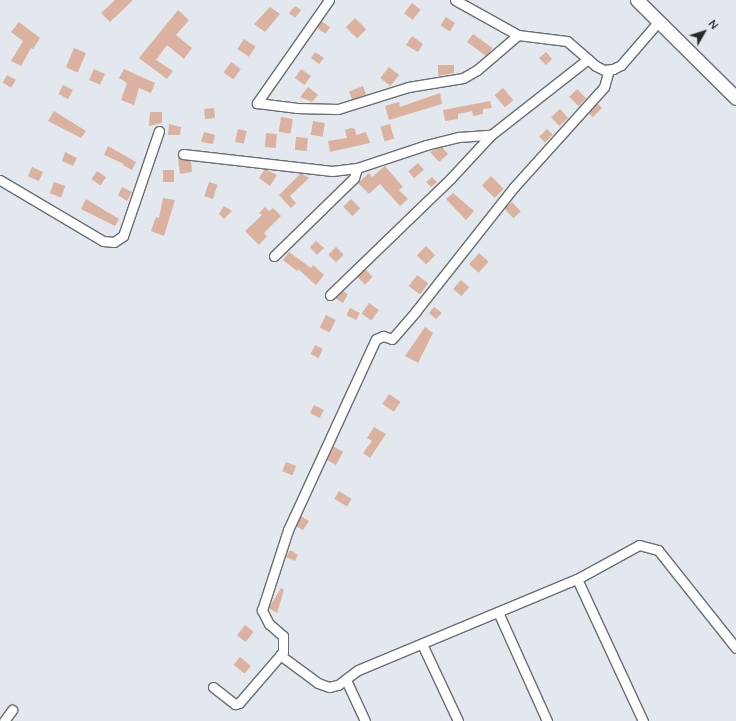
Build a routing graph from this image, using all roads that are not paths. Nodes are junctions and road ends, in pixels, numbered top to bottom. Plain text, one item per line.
1 (329, 0) edge
2 (455, 0) edge
3 (637, 0) edge
4 (658, 21) junction
5 (518, 35) junction
6 (588, 59) junction
7 (609, 70) junction
8 (736, 98) edge
9 (159, 131) dead end
10 (491, 135) junction
11 (183, 154) dead end
12 (357, 168) junction
13 (0, 180) edge
14 (274, 256) dead end
15 (330, 295) dead end
16 (577, 579) junction
17 (498, 612) junction
18 (422, 644) junction
19 (736, 648) edge
20 (280, 655) junction
21 (346, 680) junction
22 (213, 687) dead end
23 (365, 721) edge
24 (458, 721) edge
25 (547, 721) edge
26 (643, 721) edge

1 - 5 street
2 - 5 street
3 - 4 street
4 - 7 street
4 - 8 street
5 - 6 street
6 - 7 street
6 - 10 street
7 - 20 street
9 - 13 street
10 - 12 street
10 - 15 street
11 - 12 street
12 - 14 street
16 - 17 street
16 - 19 street
16 - 26 street
17 - 18 street
17 - 25 street
18 - 21 street
18 - 24 street
20 - 21 street
20 - 22 street
21 - 23 street

